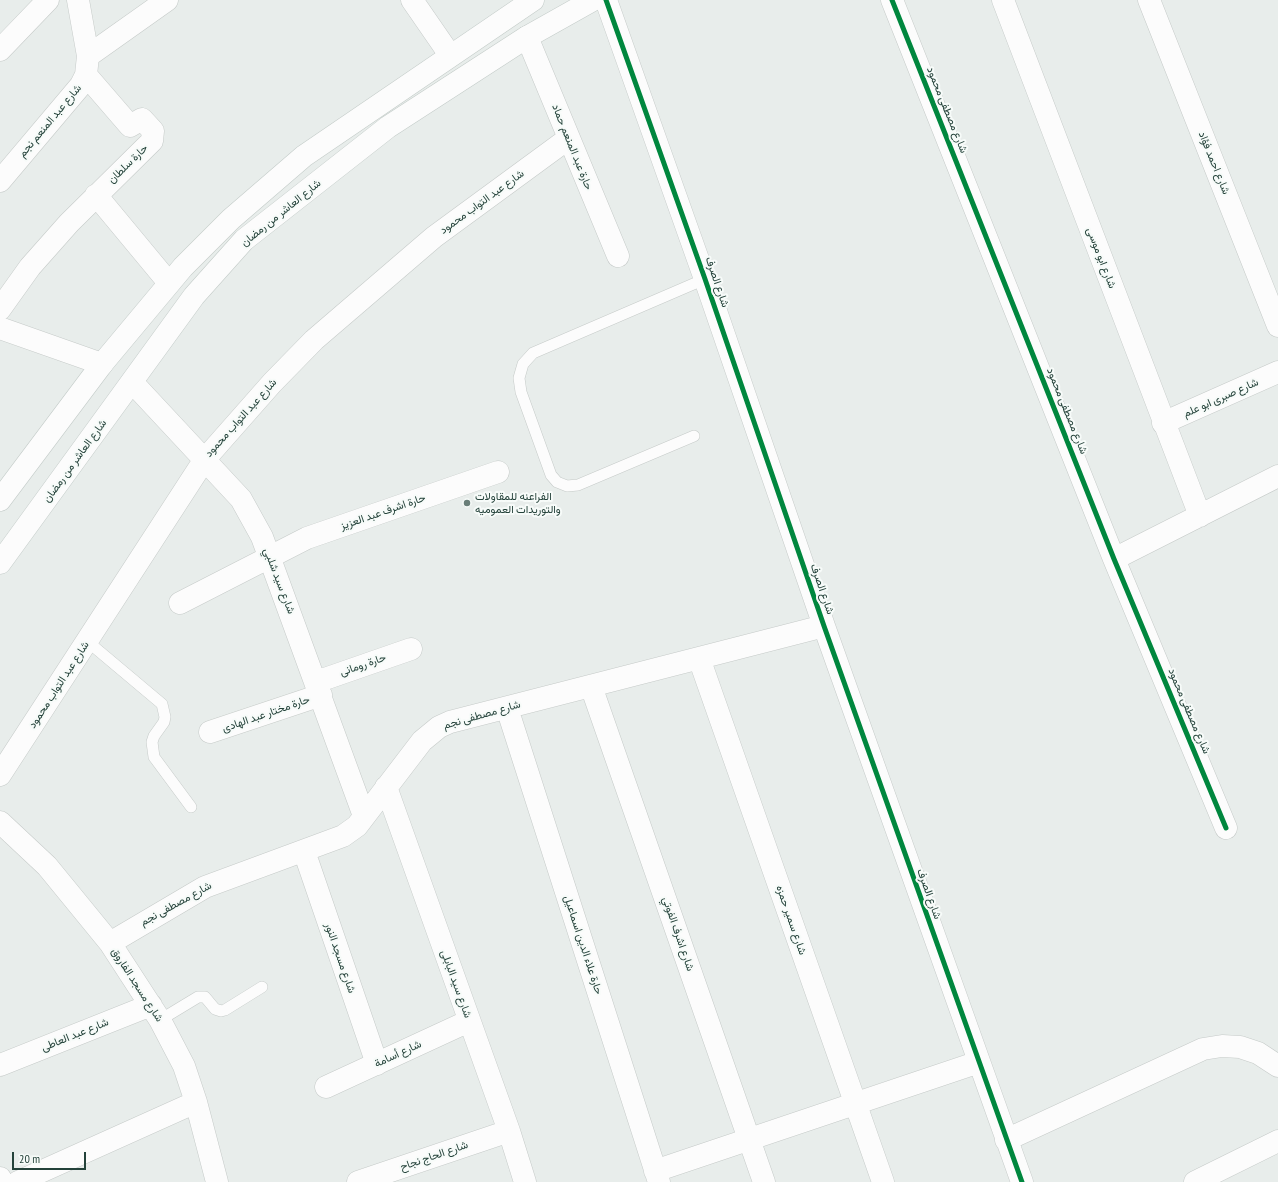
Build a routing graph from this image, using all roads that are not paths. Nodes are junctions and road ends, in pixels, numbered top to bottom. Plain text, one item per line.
1 (48, 0) edge
2 (78, 0) edge
3 (167, 0) edge
4 (412, 0) edge
5 (532, 0) edge
6 (593, 0) edge
7 (606, 0) edge
8 (892, 0) edge
9 (1003, 0) edge
10 (1149, 0) edge
11 (8, 35) edge
12 (527, 37) junction
13 (0, 50) edge
14 (450, 55) junction
15 (87, 66) junction
16 (569, 138) junction
17 (0, 181) edge
18 (96, 195) junction
19 (618, 256) dead end
20 (705, 279) junction
21 (169, 283) junction
22 (0, 309) edge
23 (1278, 326) edge
24 (0, 328) edge
25 (102, 364) junction
26 (1278, 372) edge
27 (132, 382) junction
28 (1163, 423) junction
29 (694, 436) dead end
30 (205, 459) junction
31 (498, 472) dead end
32 (1278, 476) edge
33 (0, 500) edge
34 (1200, 516) junction
35 (270, 556) junction
36 (1114, 559) junction
37 (0, 563) edge
38 (180, 603) dead end
39 (824, 626) junction
40 (87, 642) junction
41 (411, 649) dead end
42 (699, 658) junction
43 (591, 686) junction
44 (318, 688) junction
45 (507, 708) junction
46 (210, 732) dead end
47 (0, 775) edge
48 (386, 787) junction
49 (191, 807) dead end
50 (364, 816) junction
51 (0, 822) edge
52 (1226, 828) dead end
53 (304, 851) junction
54 (110, 943) junction
55 (262, 987) dead end
56 (156, 1012) junction
57 (469, 1021) junction
58 (979, 1062) junction
59 (377, 1064) junction
60 (0, 1065) edge
61 (1278, 1066) edge
62 (326, 1087) dead end
63 (196, 1102) junction
64 (856, 1103) junction
65 (509, 1131) junction
66 (749, 1139) junction
67 (1006, 1140) junction
68 (1278, 1141) edge
69 (657, 1177) edge
70 (0, 1178) edge
71 (2, 1182) edge
72 (18, 1182) edge
73 (217, 1182) edge
74 (358, 1182) edge
75 (525, 1182) edge
76 (764, 1182) edge
77 (883, 1182) edge
78 (1022, 1182) edge
79 (1195, 1182) edge

1 - 11 street
2 - 15 street
3 - 15 street, شارع عبد المنعم نجم
4 - 14 street
5 - 14 street
6 - 12 street, شارع العاشر من رمضان
7 - 20 street, شارع الصرف
8 - 36 street, شارع مصطفى محمود
9 - 28 street, شارع ابو موسى
10 - 23 street, شارع احمد فؤاد
11 - 13 street
12 - 16 street, حارة عبد المنعم حماد
12 - 27 street, شارع العاشر من رمضان
14 - 21 street
15 - 17 street, شارع عبد المنعم نجم
15 - 18 street, حارة سلطان
16 - 19 street, حارة عبد المنعم حماد
16 - 30 street, شارع عبد التواب محمود
18 - 21 street
18 - 22 street, حارة سلطان
20 - 29 lane
20 - 39 street, شارع الصرف
21 - 25 street
24 - 25 street
25 - 33 street
26 - 28 street, شارع صبرى ابو علم
27 - 30 street, شارع سيد شلبي
27 - 37 street, شارع العاشر من رمضان
28 - 34 street, شارع ابو موسى
30 - 35 street, شارع سيد شلبي
30 - 40 street, شارع عبد التواب محمود
31 - 35 street, حارة اشرف عبد العزيز
32 - 34 street
34 - 36 street
35 - 38 street, حارة اشرف عبد العزيز
35 - 44 street, شارع سيد شلبي
36 - 52 street, شارع مصطفى محمود
39 - 42 street, شارع مصطفى نجم
39 - 58 street, شارع الصرف
40 - 47 street, شارع عبد التواب محمود
40 - 49 lane
41 - 44 street, حارة رومانى
42 - 43 street, شارع مصطفى نجم
42 - 64 street, شارع سمير حمزه
43 - 45 street, شارع مصطفى نجم
43 - 66 street, شارع اشرف الفوتي
44 - 46 street, حارة مختار عبد الهادى
44 - 50 street, شارع سيد شلبي
45 - 48 street, شارع مصطفى نجم
45 - 69 street, حارة علاء الدين اسماعيل
48 - 50 street, شارع مصطفى نجم
48 - 57 street, شارع سيد البابلى
50 - 53 street, شارع مصطفى نجم
51 - 54 street, شارع مسجد الفاروق
53 - 54 street, شارع مصطفى نجم
53 - 59 street, شارع مسجد النور
54 - 56 street, شارع مسجد الفاروق
55 - 56 lane
56 - 60 street, شارع عبد العاطى
56 - 63 street, شارع مسجد الفاروق
57 - 59 street, شارع أسامة
57 - 65 street, شارع سيد البابلى
58 - 64 street
58 - 67 street, شارع الصرف
59 - 62 street, شارع أسامة
61 - 67 street
63 - 72 street
63 - 73 street, شارع مسجد الفاروق
64 - 66 street
64 - 77 street, شارع سمير حمزه
65 - 74 street, شارع الحاج نجاح
65 - 75 street, شارع سيد البابلى
66 - 69 street
66 - 76 street, شارع اشرف الفوتي
67 - 78 street, شارع الصرف
68 - 79 street
70 - 71 street

